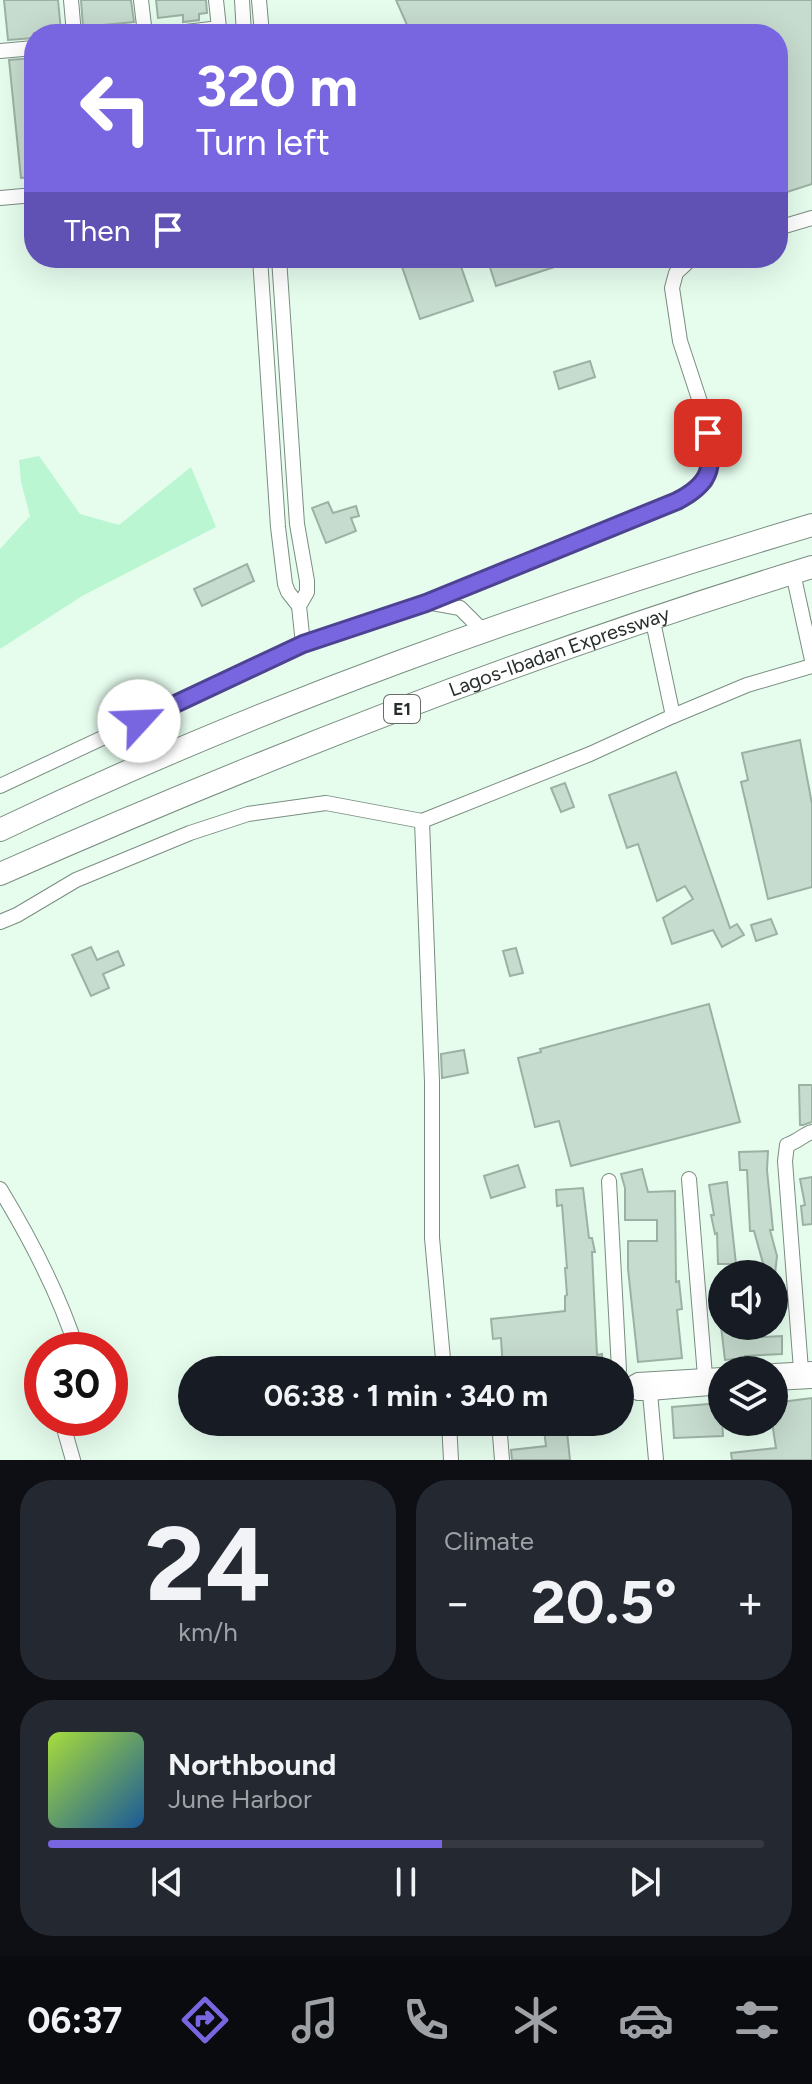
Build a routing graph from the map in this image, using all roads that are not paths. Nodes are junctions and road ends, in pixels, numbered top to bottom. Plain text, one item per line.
1 (71, 0) edge
2 (141, 0) edge
3 (216, 0) edge
4 (242, 0) edge
5 (259, 0) edge
6 (73, 24) edge
7 (144, 24) edge
8 (218, 24) edge
9 (243, 24) edge
10 (261, 24) edge
11 (24, 49) edge
12 (0, 51) edge
13 (24, 196) edge
14 (0, 198) edge
15 (812, 218) edge
16 (788, 225) edge
17 (261, 268) edge
18 (280, 268) edge
19 (681, 268) edge
20 (812, 525) edge
21 (802, 570) edge
22 (426, 603) junction
23 (299, 606) junction
24 (652, 617) junction
25 (482, 630) junction
26 (303, 644) junction
27 (812, 660) edge
28 (812, 666) edge
29 (673, 716) junction
30 (0, 786) edge
31 (422, 821) junction
32 (0, 830) edge
33 (0, 874) edge
34 (0, 922) edge
35 (808, 1140) edge
36 (689, 1179) dead end
37 (609, 1181) dead end
38 (0, 1189) edge
39 (72, 1332) edge
40 (443, 1356) edge
41 (618, 1356) edge
42 (788, 1372) edge
43 (808, 1373) edge
44 (705, 1376) junction
45 (708, 1376) edge
46 (788, 1379) edge
47 (634, 1382) edge
48 (708, 1388) edge
49 (634, 1391) edge
50 (650, 1393) junction
51 (66, 1436) edge
52 (451, 1436) edge
53 (500, 1436) edge
54 (73, 1460) edge
55 (451, 1460) edge
56 (502, 1460) edge
57 (656, 1460) edge

1 - 6 street
2 - 7 street
3 - 8 street
4 - 9 street
5 - 10 street
11 - 12 street
13 - 14 street
15 - 16 street
17 - 23 street
18 - 23 street
19 - 22 street
20 - 25 highway, Lagos-Ibadan Expressway / E1
21 - 24 highway, Lagos-Ibadan Expressway / E1
21 - 27 street
22 - 25 street
22 - 26 street
23 - 26 street
24 - 29 street
24 - 33 highway, Lagos-Ibadan Expressway / E1
25 - 32 highway, Lagos-Ibadan Expressway / E1
26 - 30 street
28 - 29 street
29 - 31 street
31 - 34 street
31 - 40 street
35 - 43 street
36 - 44 street
37 - 41 street
38 - 39 street
42 - 43 street
43 - 46 street
44 - 45 street
44 - 47 street
48 - 50 street
49 - 50 street
50 - 57 street
51 - 54 street
52 - 55 street
53 - 56 street

